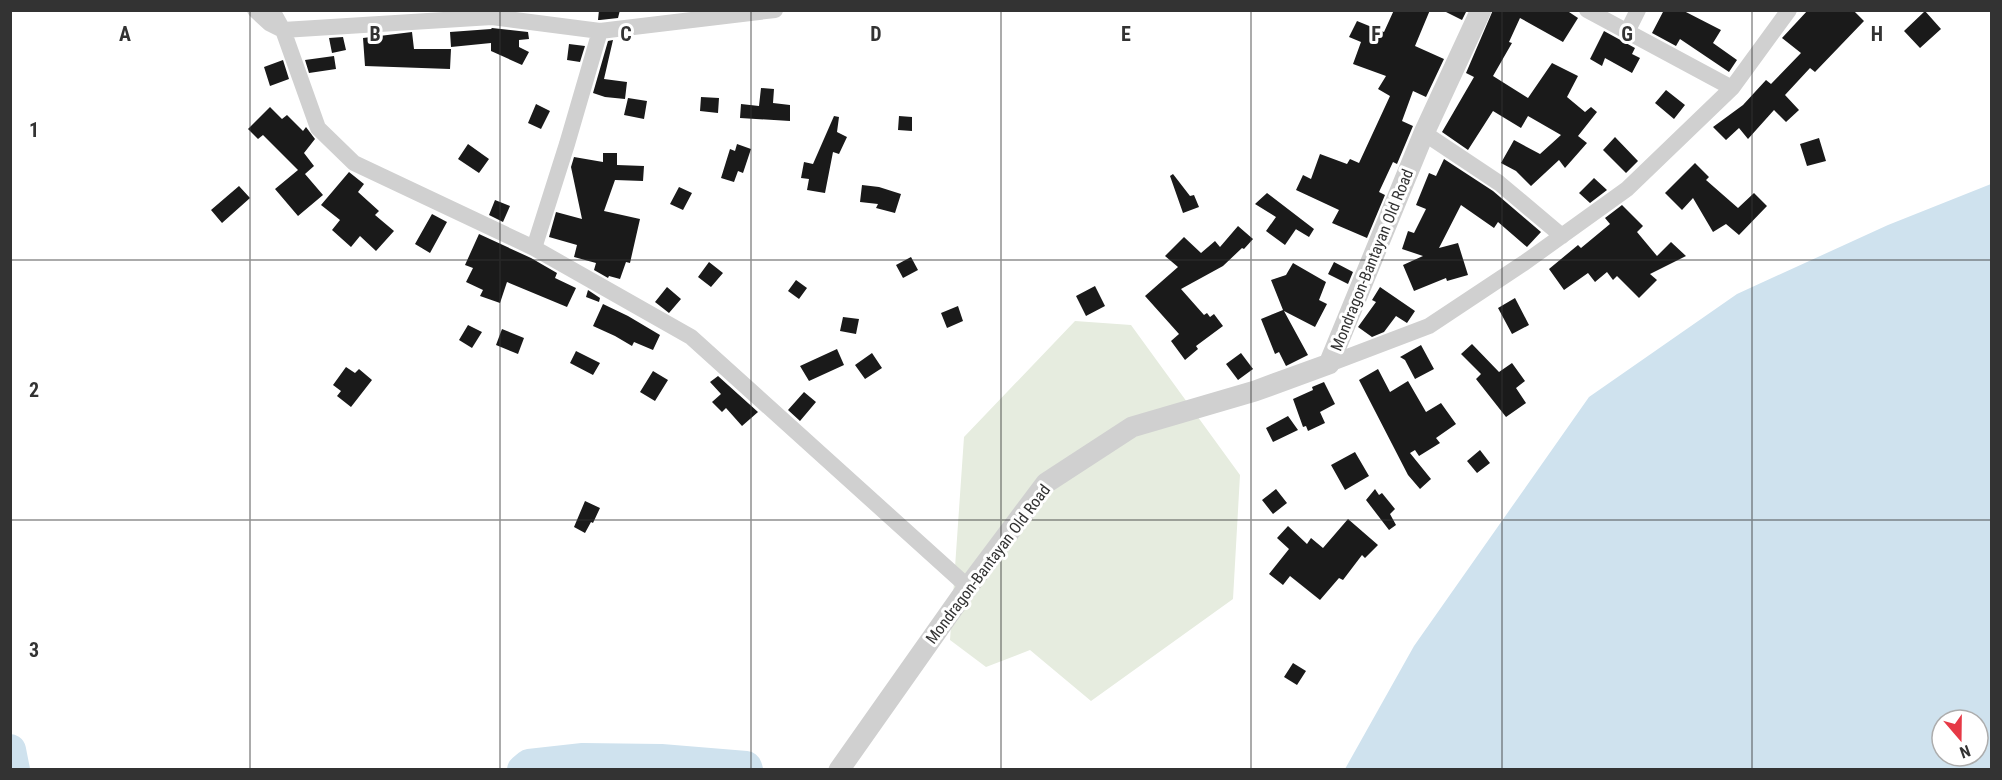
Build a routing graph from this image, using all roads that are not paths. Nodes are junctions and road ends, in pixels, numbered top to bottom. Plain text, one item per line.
1 (255, 10) edge
2 (272, 10) edge
3 (775, 10) edge
4 (1481, 10) edge
5 (1587, 10) edge
6 (1638, 10) edge
7 (1789, 10) edge
8 (284, 30) junction
9 (600, 31) junction
10 (1627, 32) junction
11 (1732, 88) junction
12 (1424, 133) junction
13 (1562, 236) junction
14 (534, 248) junction
15 (1329, 364) junction
16 (968, 587) junction
17 (839, 770) edge

1 - 8 street
2 - 8 street
3 - 9 street
4 - 12 street, Mondragon-Bantayan Old Road
5 - 10 street
6 - 10 street
7 - 11 street
8 - 9 street
8 - 14 street
9 - 14 street
10 - 11 street
11 - 13 street
12 - 13 street
12 - 15 street, Mondragon-Bantayan Old Road
13 - 15 street
14 - 16 street
15 - 16 street, Mondragon-Bantayan Old Road
16 - 17 street, Mondragon-Bantayan Old Road

